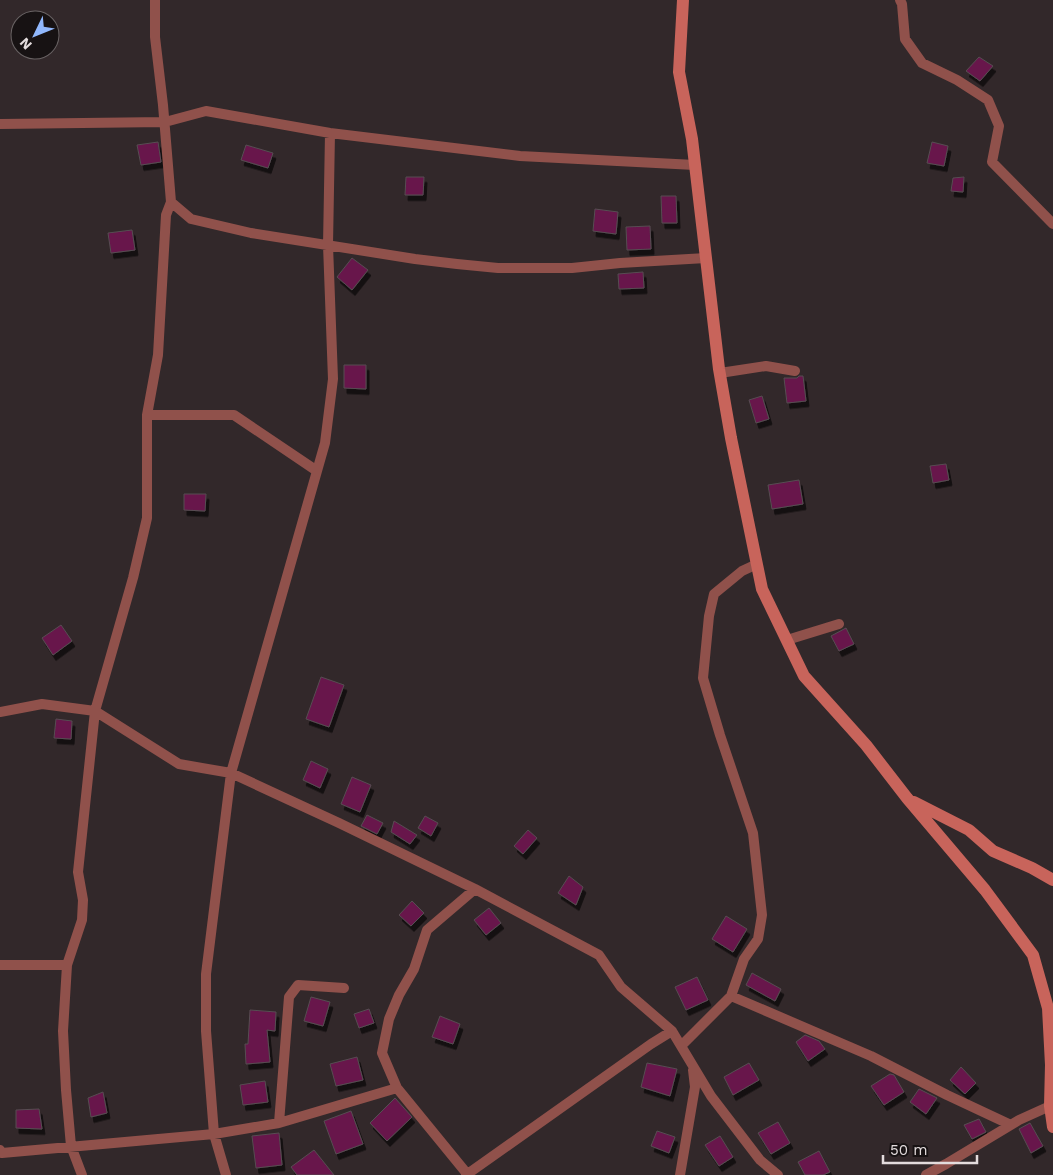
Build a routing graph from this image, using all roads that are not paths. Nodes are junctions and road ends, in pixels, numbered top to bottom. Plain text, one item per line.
1 (155, 0) edge
2 (683, 0) edge
3 (900, 0) edge
4 (165, 122) junction
5 (0, 124) edge
6 (330, 133) junction
7 (695, 165) junction
8 (171, 202) junction
9 (1053, 224) edge
10 (328, 245) junction
11 (706, 258) junction
12 (795, 371) dead end
13 (720, 373) junction
14 (147, 415) junction
15 (317, 471) junction
16 (757, 564) junction
17 (839, 624) dead end
18 (787, 640) junction
19 (95, 711) junction
20 (0, 712) edge
21 (231, 773) junction
22 (907, 798) junction
23 (1053, 880) edge
24 (475, 889) junction
25 (0, 965) edge
26 (67, 965) junction
27 (344, 988) dead end
28 (731, 996) junction
29 (672, 1031) junction
30 (681, 1046) junction
31 (692, 1065) junction
32 (397, 1088) junction
33 (1050, 1106) junction
34 (279, 1123) junction
35 (1011, 1125) junction
36 (1053, 1127) edge
37 (214, 1134) junction
38 (71, 1146) junction
39 (0, 1150) edge
40 (82, 1175) edge
41 (226, 1175) edge
42 (467, 1175) edge
43 (680, 1175) edge
44 (778, 1175) edge
45 (926, 1175) edge

1 - 4 street
2 - 7 street
3 - 9 street
4 - 5 street
4 - 6 street
4 - 8 street
6 - 7 street
6 - 10 street
7 - 11 street
8 - 10 street
8 - 14 street
10 - 11 street
10 - 15 street
11 - 13 street
12 - 13 street
13 - 16 street
14 - 15 street
14 - 19 street
15 - 21 street
16 - 18 street
16 - 28 street
17 - 18 street
18 - 22 street
19 - 20 street
19 - 21 street
19 - 26 street
21 - 24 street
21 - 37 street
22 - 23 street
22 - 33 street
24 - 29 street
24 - 32 street
25 - 26 street
26 - 38 street
27 - 34 street
28 - 30 street
28 - 35 street
29 - 30 street
29 - 42 street
30 - 31 street
31 - 43 street
31 - 44 street
32 - 34 street
32 - 42 street
33 - 35 street
33 - 36 street
34 - 37 street
35 - 45 street
37 - 38 street
37 - 41 street
38 - 39 street
38 - 40 street

